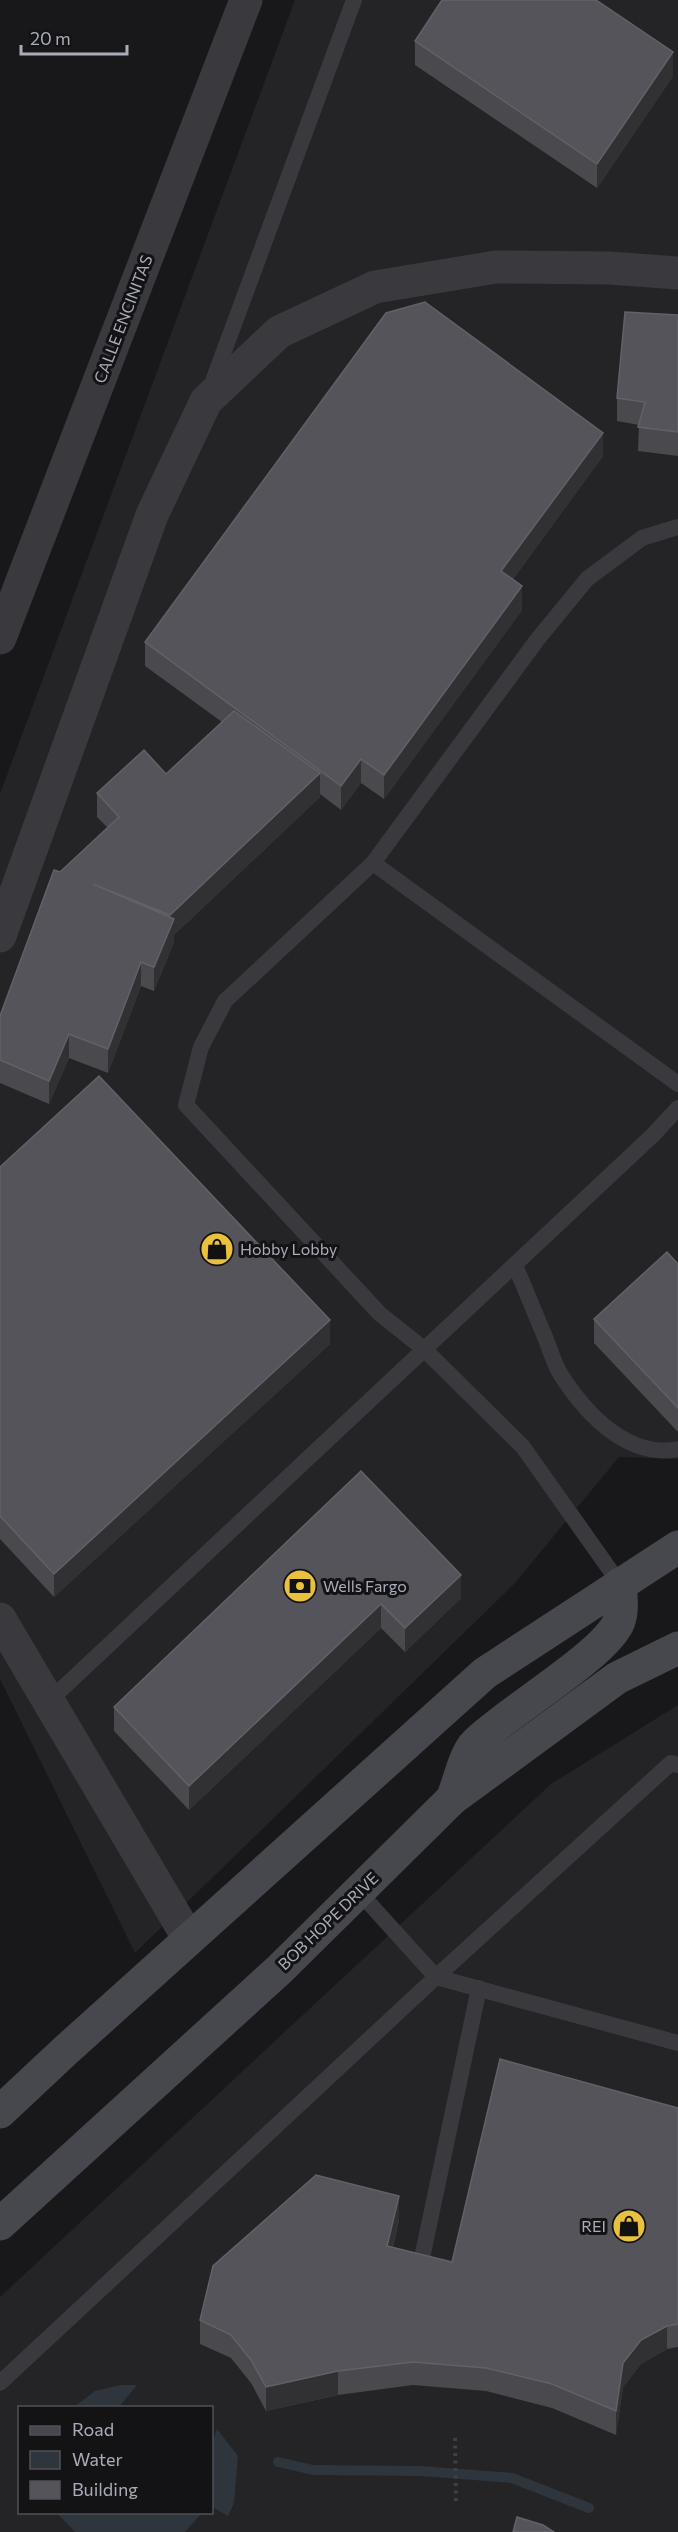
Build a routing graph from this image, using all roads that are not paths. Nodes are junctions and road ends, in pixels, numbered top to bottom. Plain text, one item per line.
1 (246, 0) edge
2 (354, 0) edge
3 (678, 273) edge
4 (206, 401) junction
5 (678, 526) edge
6 (0, 638) edge
7 (373, 863) junction
8 (0, 936) edge
9 (678, 1084) edge
10 (678, 1108) edge
11 (515, 1265) junction
12 (424, 1349) junction
13 (678, 1449) edge
14 (678, 1547) edge
15 (620, 1584) junction
16 (0, 1619) edge
17 (678, 1648) edge
18 (49, 1701) junction
19 (678, 1765) edge
20 (452, 1799) junction
21 (358, 1892) junction
22 (189, 1939) junction
23 (436, 1977) junction
24 (479, 1988) junction
25 (678, 2043) edge
26 (0, 2112) edge
27 (0, 2224) edge
28 (422, 2258) edge
29 (0, 2383) edge

1 - 6 street, CALLE ENCINITAS
2 - 4 lane
3 - 4 street
4 - 8 street
5 - 7 lane
7 - 9 lane
7 - 12 lane
10 - 11 lane
11 - 12 lane
11 - 13 lane
12 - 15 lane
12 - 18 lane
14 - 15 main road
15 - 20 main road
15 - 22 main road
16 - 18 street
17 - 20 main road, BOB HOPE DRIVE
18 - 22 street
19 - 23 lane
20 - 21 main road, BOB HOPE DRIVE
21 - 23 lane
21 - 27 main road, BOB HOPE DRIVE
22 - 26 main road
23 - 24 lane
23 - 29 lane
24 - 25 lane
24 - 28 lane

